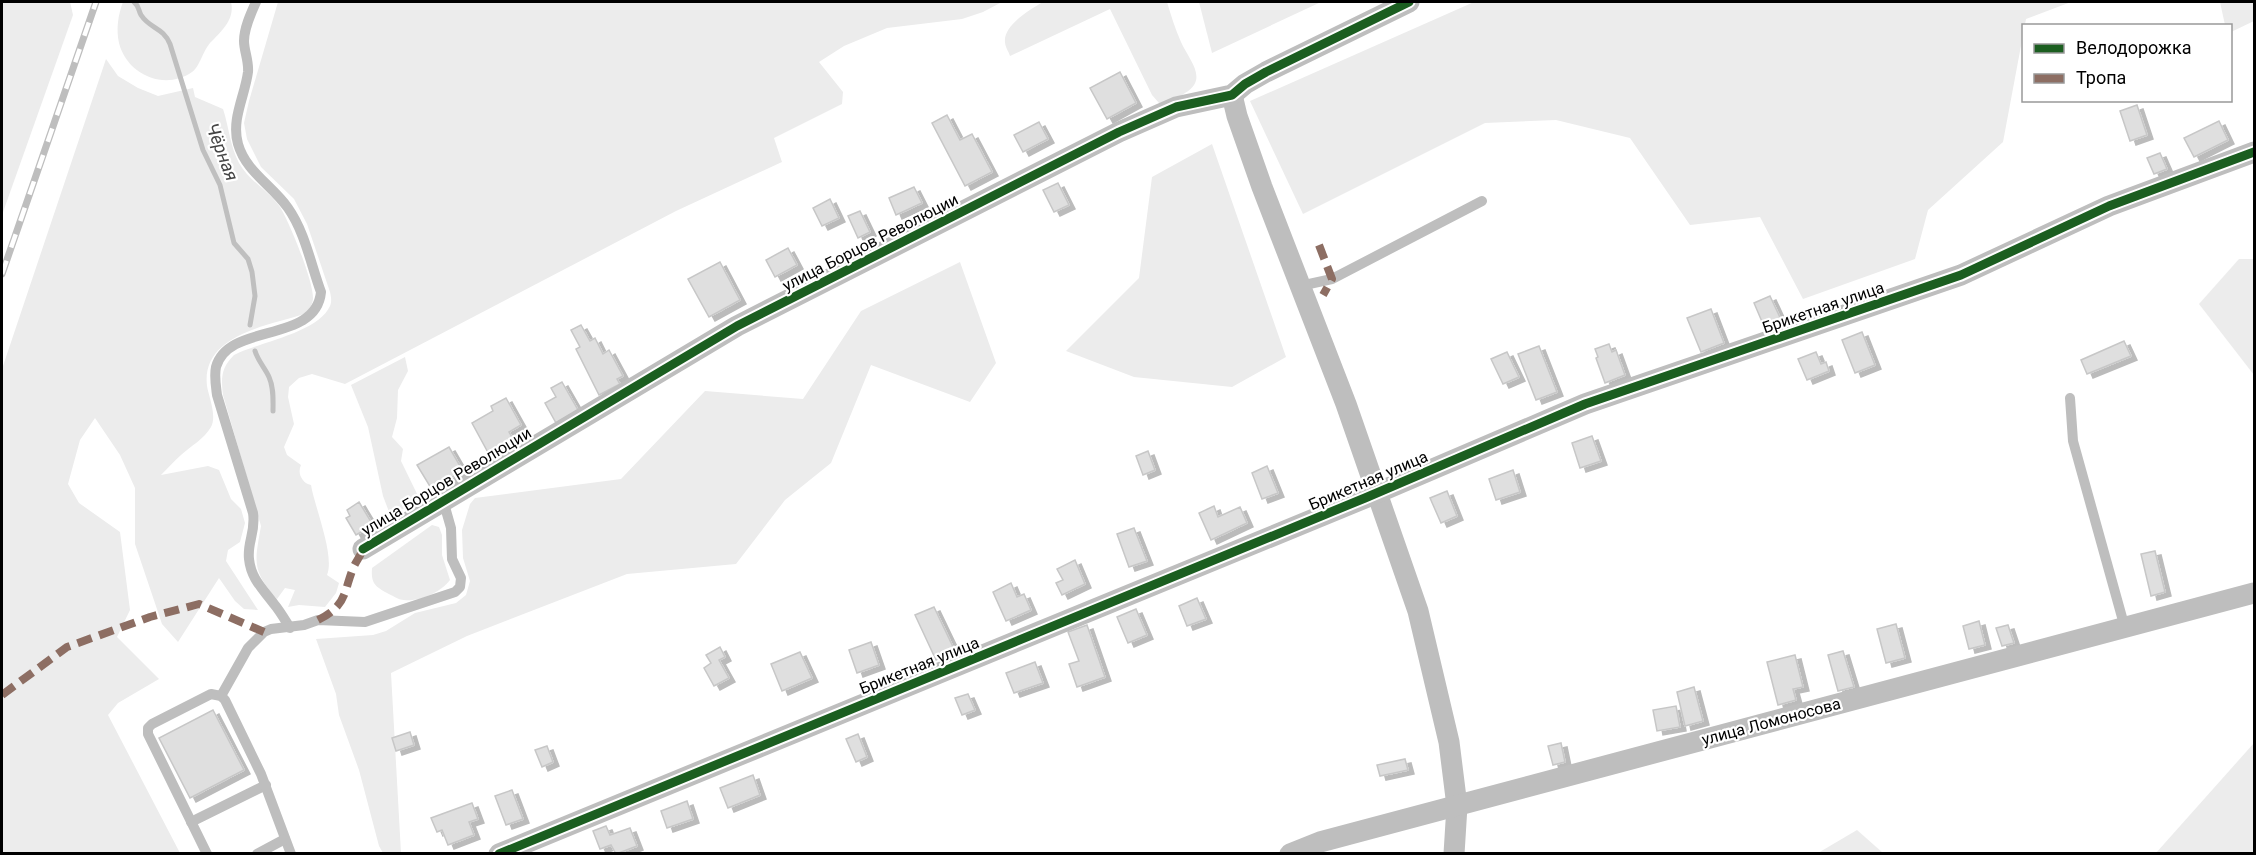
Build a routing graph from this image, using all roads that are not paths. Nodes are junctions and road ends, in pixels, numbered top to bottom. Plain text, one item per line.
1 (256, 2) edge
2 (1409, 2) edge
3 (1232, 95) junction
4 (2254, 152) edge
5 (1482, 201) dead end
6 (1300, 286) junction
7 (2070, 398) dead end
8 (1377, 493) junction
9 (443, 500) junction
10 (363, 549) dead end
11 (2254, 592) edge
12 (290, 628) junction
13 (2125, 628) junction
14 (221, 696) junction
15 (266, 785) junction
16 (1456, 806) junction
17 (191, 822) junction
18 (285, 839) junction
19 (207, 854) edge
20 (257, 854) edge
21 (291, 854) edge
22 (499, 854) edge
23 (1290, 854) edge
24 (1454, 854) edge

1 - 12 lane
2 - 3 street, улица Борцов Революции
3 - 6 street
3 - 9 street, улица Борцов Революции
4 - 8 street, Брикетная улица
5 - 6 lane
6 - 8 street
7 - 13 lane
8 - 16 street
8 - 22 street, Брикетная улица
9 - 10 street, улица Борцов Революции
9 - 12 lane
11 - 13 street, улица Ломоносова
12 - 14 lane
13 - 16 street, улица Ломоносова
14 - 15 lane
14 - 17 lane
15 - 17 lane
15 - 18 lane
16 - 23 street, улица Ломоносова
16 - 24 street
17 - 19 lane
18 - 20 lane
18 - 21 lane

